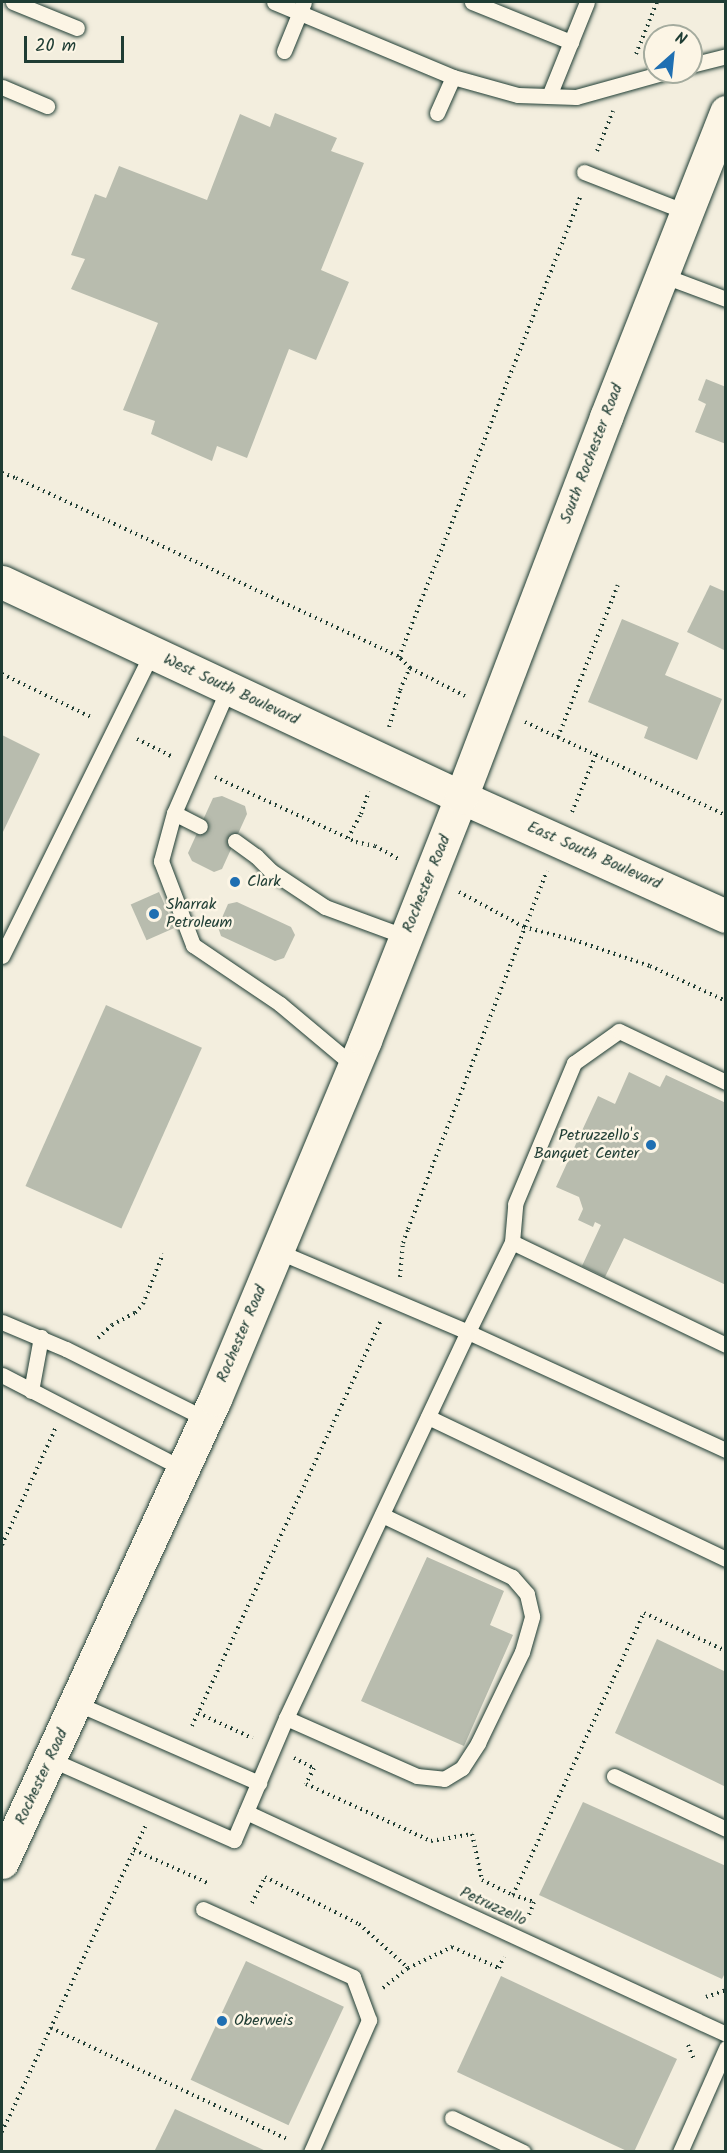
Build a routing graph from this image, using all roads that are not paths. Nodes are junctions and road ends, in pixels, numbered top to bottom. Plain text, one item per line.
1 (12, 2) edge
2 (274, 2) edge
3 (472, 2) edge
4 (587, 2) edge
5 (302, 7) edge
6 (77, 28) dead end
7 (571, 42) junction
8 (284, 51) dead end
9 (726, 56) edge
10 (703, 61) edge
11 (453, 77) junction
12 (643, 78) edge
13 (2, 87) edge
14 (549, 96) junction
15 (47, 106) dead end
16 (726, 112) edge
17 (437, 113) dead end
18 (584, 180) road end
19 (686, 212) junction
20 (662, 275) junction
21 (726, 299) edge
22 (2, 582) edge
23 (152, 653) junction
24 (228, 689) junction
25 (461, 797) junction
26 (174, 813) junction
27 (200, 826) dead end
28 (235, 841) dead end
29 (726, 916) edge
30 (406, 937) junction
31 (2, 956) edge
32 (354, 1066) junction
33 (726, 1082) edge
34 (512, 1242) junction
35 (277, 1251) junction
36 (2, 1322) edge
37 (468, 1332) junction
38 (41, 1337) junction
39 (726, 1345) edge
40 (2, 1375) edge
41 (31, 1391) junction
42 (428, 1417) junction
43 (206, 1419) junction
44 (726, 1450) edge
45 (183, 1469) junction
46 (382, 1515) junction
47 (726, 1559) edge
48 (76, 1703) junction
49 (286, 1718) junction
50 (50, 1759) junction
51 (614, 1776) dead end
52 (259, 1784) junction
53 (246, 1812) junction
54 (726, 1829) edge
55 (2, 1862) edge
56 (203, 1909) dead end
57 (726, 2034) edge
58 (726, 2048) edge
59 (452, 2118) dead end
60 (311, 2151) edge
61 (523, 2151) edge
62 (680, 2151) edge

1 - 6 lane
2 - 5 lane
3 - 7 lane
4 - 7 lane
5 - 8 lane
5 - 11 lane
7 - 14 lane
9 - 10 lane
11 - 14 lane
11 - 17 lane
12 - 14 lane
13 - 15 lane
16 - 19 main road, South Rochester Road
18 - 19 lane
19 - 20 main road, South Rochester Road
20 - 21 lane
20 - 25 main road, South Rochester Road
22 - 23 main road, West South Boulevard
23 - 24 main road, West South Boulevard
23 - 31 lane
24 - 25 main road, West South Boulevard
24 - 26 lane
25 - 29 main road, East South Boulevard
25 - 30 main road, Rochester Road
26 - 27 lane
26 - 32 lane
28 - 30 lane
30 - 32 main road, Rochester Road
32 - 35 main road, Rochester Road
33 - 34 lane
34 - 37 lane
34 - 39 lane
35 - 37 lane
35 - 43 main road, Rochester Road
36 - 38 lane
37 - 42 lane
37 - 44 lane
38 - 41 lane
38 - 43 lane
40 - 41 lane
41 - 45 lane
42 - 46 lane
42 - 47 lane
43 - 45 main road, Rochester Road
45 - 48 main road, Rochester Road
46 - 49 lane
46 - 49 lane
48 - 50 main road, Rochester Road
48 - 52 lane
49 - 52 lane
50 - 53 lane
50 - 55 main road, Rochester Road
51 - 54 lane
52 - 53 lane
53 - 57 lane, Petruzzello
56 - 60 lane
58 - 62 lane
59 - 61 lane

